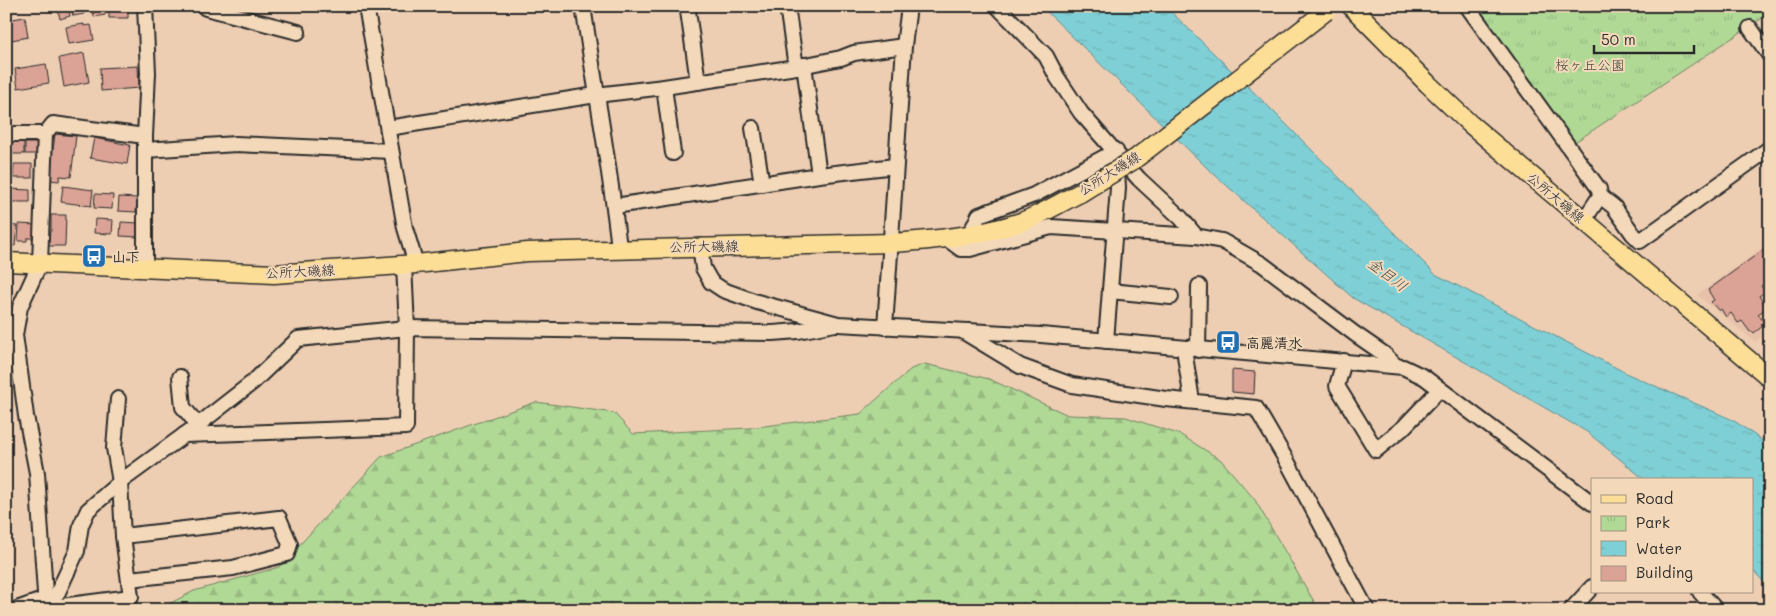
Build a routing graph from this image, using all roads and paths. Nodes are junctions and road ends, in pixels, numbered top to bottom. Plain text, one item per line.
1 (145, 6) edge
2 (206, 6) edge
3 (366, 6) edge
4 (583, 6) edge
5 (787, 6) edge
6 (909, 6) edge
7 (997, 6) edge
8 (1351, 6) edge
9 (1468, 6) edge
10 (1330, 9) edge
11 (688, 11) dead end
12 (1750, 28) dead end
13 (298, 32) dead end
14 (904, 46) junction
15 (1770, 56) edge
16 (800, 66) junction
17 (698, 82) junction
18 (664, 87) junction
19 (596, 95) junction
20 (388, 128) junction
21 (753, 128) dead end
22 (6, 134) edge
23 (45, 134) junction
24 (145, 143) junction
25 (1770, 148) edge
26 (391, 151) junction
27 (1116, 151) junction
28 (673, 153) dead end
29 (895, 166) junction
30 (819, 175) junction
31 (762, 184) junction
32 (1600, 196) junction
33 (615, 206) junction
34 (1584, 220) junction
35 (1115, 230) junction
36 (970, 234) junction
37 (1196, 236) junction
38 (946, 238) junction
39 (892, 243) junction
40 (700, 246) junction
41 (619, 248) junction
42 (6, 262) edge
43 (40, 264) junction
44 (410, 265) junction
45 (146, 267) junction
46 (1199, 286) dead end
47 (1110, 291) junction
48 (1171, 297) dead end
49 (838, 324) junction
50 (885, 327) junction
51 (407, 328) junction
52 (962, 331) junction
53 (1106, 341) junction
54 (1191, 349) junction
55 (1344, 361) junction
56 (1395, 365) junction
57 (180, 377) dead end
58 (1770, 378) edge
59 (1440, 389) junction
60 (118, 400) dead end
61 (1192, 401) junction
62 (198, 425) junction
63 (184, 435) junction
64 (120, 482) junction
65 (1591, 502) edge
66 (123, 536) junction
67 (128, 579) junction
68 (1591, 588) edge
69 (1702, 594) edge
70 (45, 605) edge
71 (14, 610) edge
72 (1367, 610) edge
73 (1571, 610) edge
74 (1716, 610) edge

1 - 24 street
2 - 13 street
3 - 20 street
4 - 19 street
5 - 16 street
6 - 14 street
7 - 27 street
8 - 34 main road, 公所大磯線
9 - 32 street
10 - 36 main road, 公所大磯線, bridge
11 - 17 street
12 - 15 street
14 - 16 street
14 - 29 street
16 - 17 street
16 - 30 street
17 - 18 street
18 - 19 street
18 - 28 street
19 - 20 street
19 - 33 street
20 - 26 street
21 - 31 street
22 - 23 street
23 - 24 street
23 - 43 street
24 - 26 street
24 - 45 street
25 - 32 street
26 - 44 street
27 - 35 street
27 - 36 street
27 - 37 street
29 - 30 street
29 - 39 street
30 - 31 street
31 - 33 street
32 - 34 street
33 - 41 street
34 - 58 main road, 公所大磯線
35 - 37 street
35 - 38 street
35 - 47 street
36 - 38 main road, 公所大磯線
37 - 56 street
38 - 39 main road, 公所大磯線
39 - 40 main road, 公所大磯線
39 - 50 street
40 - 41 main road, 公所大磯線
40 - 49 street
41 - 44 main road, 公所大磯線
42 - 43 main road, 公所大磯線
43 - 45 main road, 公所大磯線
43 - 70 street
44 - 45 main road, 公所大磯線
44 - 51 street
46 - 54 street
47 - 48 street
47 - 53 street
49 - 50 street
49 - 51 street
50 - 52 street
51 - 62 street
51 - 63 street
52 - 53 street
52 - 61 street
53 - 54 street
54 - 55 street
54 - 61 street
55 - 56 street
55 - 59 street
56 - 59 street
57 - 62 street
59 - 65 street
60 - 64 street
61 - 72 street
62 - 63 street
63 - 64 street
64 - 66 street
64 - 70 street
66 - 67 street
66 - 67 street
67 - 70 street
68 - 73 street
69 - 74 street
70 - 71 street

